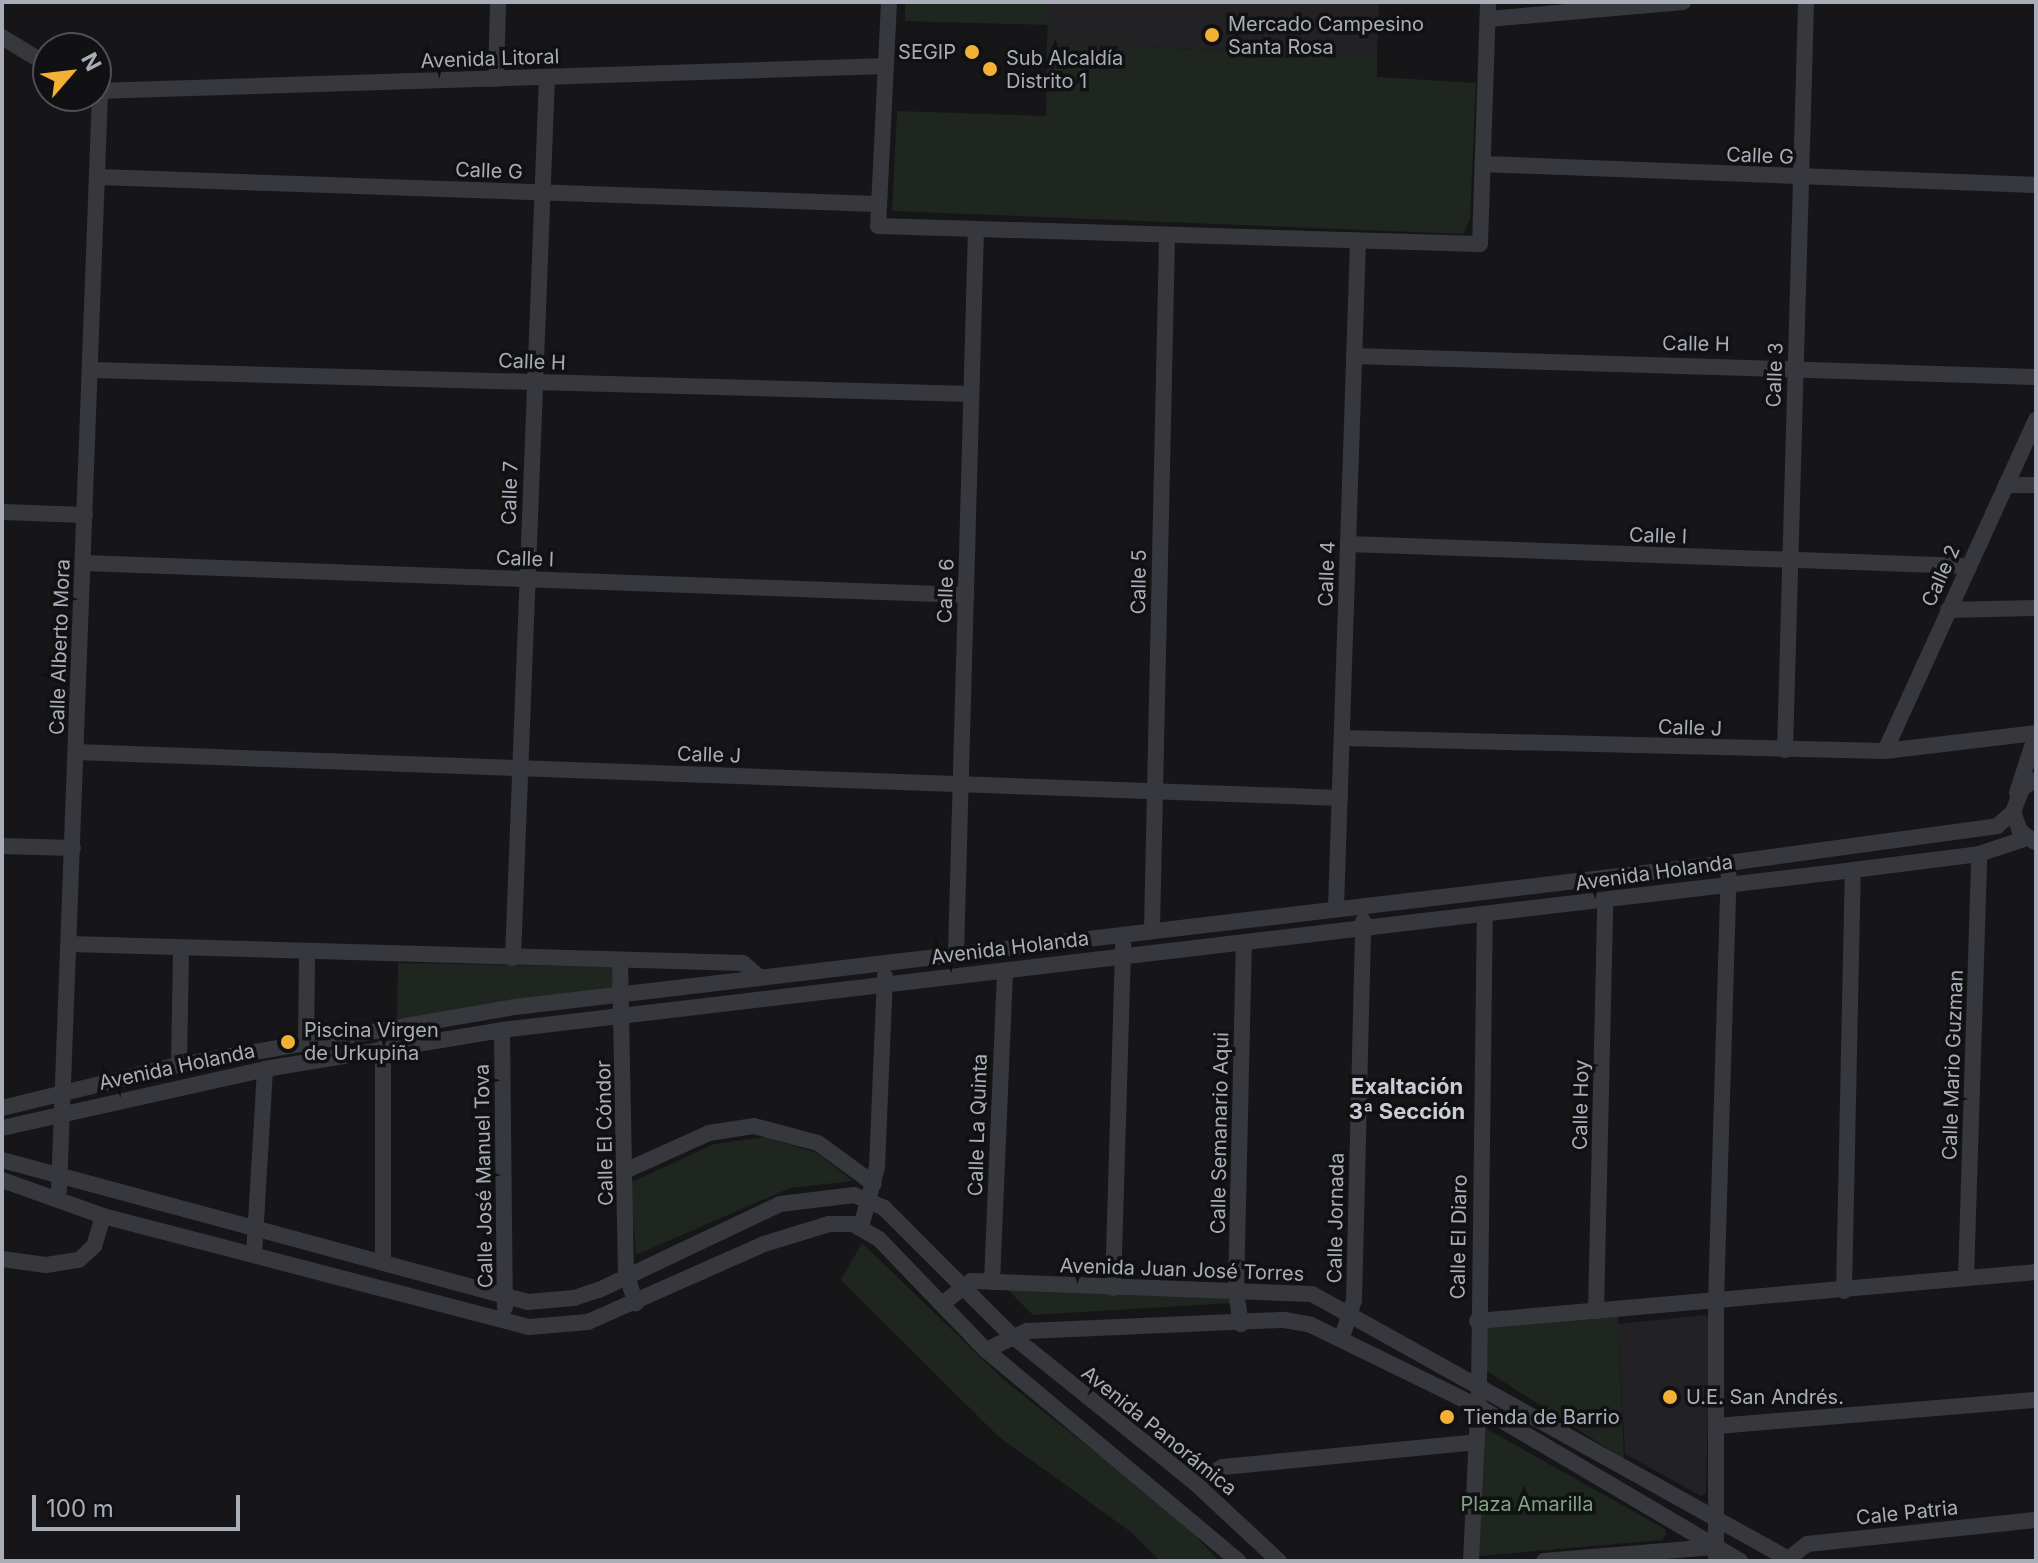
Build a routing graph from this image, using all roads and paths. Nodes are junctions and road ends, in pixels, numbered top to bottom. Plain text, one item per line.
1 (498, 2) edge
2 (889, 2) edge
3 (1488, 2) edge
4 (1683, 2) edge
5 (1806, 2) edge
6 (1488, 19) junction
7 (2, 37) edge
8 (32, 55) edge
9 (886, 66) junction
10 (547, 78) junction
11 (496, 79) junction
12 (112, 92) edge
13 (98, 112) edge
14 (1483, 164) junction
15 (98, 177) junction
16 (1801, 178) junction
17 (2036, 185) edge
18 (542, 193) junction
19 (879, 204) junction
20 (976, 229) junction
21 (1167, 235) junction
22 (1358, 240) junction
23 (1354, 356) junction
24 (1795, 366) junction
25 (91, 370) junction
26 (2036, 377) edge
27 (535, 382) junction
28 (971, 394) junction
29 (2036, 420) edge
30 (2006, 485) junction
31 (2036, 485) edge
32 (2, 512) edge
33 (85, 515) junction
34 (1348, 544) junction
35 (1790, 560) junction
36 (84, 563) junction
37 (1966, 566) junction
38 (527, 579) junction
39 (966, 595) junction
40 (2036, 608) edge
41 (1948, 610) junction
42 (2036, 733) edge
43 (1342, 738) junction
44 (1785, 750) junction
45 (1885, 751) junction
46 (76, 752) junction
47 (520, 768) junction
48 (2036, 780) edge
49 (961, 784) junction
50 (1155, 792) junction
51 (1340, 798) junction
52 (2014, 804) junction
53 (1987, 827) junction
54 (2032, 840) edge
55 (2, 846) edge
56 (73, 848) junction
57 (1984, 852) junction
58 (1728, 863) junction
59 (1853, 870) junction
60 (1730, 883) junction
61 (1605, 901) junction
62 (1362, 906) junction
63 (1336, 908) junction
64 (1485, 914) junction
65 (1363, 929) junction
66 (1152, 930) junction
67 (1122, 934) junction
68 (1244, 942) junction
69 (69, 944) junction
70 (181, 950) junction
71 (956, 953) junction
72 (1123, 954) junction
73 (307, 955) junction
74 (513, 958) junction
75 (620, 961) junction
76 (885, 962) junction
77 (1005, 970) junction
78 (759, 977) junction
79 (885, 984) junction
80 (622, 995) junction
81 (623, 1016) junction
82 (502, 1030) junction
83 (306, 1043) junction
84 (383, 1048) junction
85 (179, 1065) junction
86 (265, 1069) junction
87 (64, 1094) junction
88 (2, 1108) edge
89 (63, 1112) junction
90 (2, 1128) edge
91 (2, 1160) edge
92 (627, 1170) junction
93 (2, 1180) edge
94 (61, 1180) junction
95 (873, 1193) junction
96 (57, 1202) junction
97 (103, 1216) junction
98 (861, 1227) junction
99 (259, 1229) junction
100 (254, 1255) junction
101 (2, 1259) edge
102 (383, 1262) junction
103 (2036, 1272) edge
104 (627, 1276) junction
105 (1966, 1278) junction
106 (992, 1282) junction
107 (964, 1285) junction
108 (1113, 1288) junction
109 (1236, 1291) junction
110 (1844, 1291) junction
111 (506, 1298) junction
112 (1716, 1301) junction
113 (636, 1303) junction
114 (942, 1304) junction
115 (1596, 1311) junction
116 (1352, 1314) junction
117 (503, 1321) junction
118 (1477, 1321) junction
119 (1241, 1324) junction
120 (1011, 1335) junction
121 (1342, 1337) junction
122 (986, 1350) junction
123 (1479, 1389) junction
124 (2036, 1400) edge
125 (1479, 1407) junction
126 (1717, 1426) junction
127 (1477, 1442) junction
128 (1195, 1483) junction
129 (2036, 1520) edge
130 (1718, 1522) junction
131 (1716, 1554) edge
132 (1595, 1559) edge
133 (1790, 1560) edge
134 (1238, 1561) edge
135 (1279, 1561) edge
136 (1471, 1561) edge
137 (1544, 1561) edge
138 (1740, 1561) edge

1 - 11 street
2 - 9 street
3 - 6 street
4 - 6 street
5 - 16 street, Calle 3
6 - 14 street
7 - 8 street
9 - 10 street, Avenida Litoral
9 - 19 street
10 - 11 street, Avenida Litoral
10 - 18 street, Calle 7
11 - 12 street, Avenida Litoral
13 - 15 street, Calle Alberto Mora
14 - 16 street, Calle G
14 - 22 street
15 - 18 street, Calle G
15 - 25 street, Calle Alberto Mora
16 - 17 street, Calle G
16 - 24 street, Calle 3
18 - 19 street, Calle G
18 - 27 street, Calle 7
19 - 20 street
20 - 21 street
20 - 28 street, Calle 6
21 - 22 street
21 - 50 street, Calle 5
22 - 23 street, Calle 4
23 - 24 street, Calle H
23 - 34 street, Calle 4
24 - 26 street, Calle H
24 - 35 street, Calle 3
25 - 27 street, Calle H
25 - 33 street, Calle Alberto Mora
27 - 28 street, Calle H
27 - 38 street, Calle 7
28 - 39 street, Calle 6
29 - 30 street, Calle 2
30 - 31 street
30 - 37 street, Calle 2
32 - 33 street
33 - 36 street, Calle Alberto Mora
34 - 35 street, Calle I
34 - 43 street, Calle 4
35 - 37 street, Calle I
35 - 44 street, Calle 3
36 - 38 street, Calle I
36 - 46 street, Calle Alberto Mora
37 - 41 street, Calle 2
38 - 39 street, Calle I
38 - 47 street, Calle 7
39 - 49 street, Calle 6
40 - 41 street
41 - 45 street, Calle 2
42 - 45 street, Calle J
42 - 52 street
43 - 44 street, Calle J
43 - 51 street, Calle 4
44 - 45 street, Calle J
46 - 47 street, Calle J
46 - 56 street, Calle Alberto Mora
47 - 49 street, Calle J
47 - 74 street, Calle 7
48 - 52 street, Avenida Holanda
49 - 50 street, Calle J
49 - 71 street, Calle 6
50 - 51 street, Calle J
50 - 66 street, Calle 5
51 - 63 street, Calle 4
52 - 53 street, Avenida Holanda
52 - 54 street
53 - 57 street, Calle Mario Guzman
53 - 58 street, Avenida Holanda
54 - 57 street, Avenida Holanda
55 - 56 street
56 - 69 street, Calle Alberto Mora
57 - 59 street, Avenida Holanda
57 - 105 street, Calle Mario Guzman
58 - 60 street
58 - 62 street, Avenida Holanda
59 - 60 street, Avenida Holanda
59 - 110 street
60 - 61 street, Avenida Holanda
60 - 112 street
61 - 64 street, Avenida Holanda
61 - 115 street, Calle Hoy
62 - 63 street, Avenida Holanda
62 - 65 street, Calle Jornada
63 - 66 street, Avenida Holanda
64 - 65 street, Avenida Holanda
64 - 118 street, Calle El Diaro
65 - 68 street, Avenida Holanda
65 - 116 street, Calle Jornada
66 - 67 street, Avenida Holanda
67 - 71 street, Avenida Holanda
67 - 72 street
68 - 72 street, Avenida Holanda
68 - 109 street, Calle Semanario Aqui
69 - 70 street
69 - 87 street, Calle Alberto Mora
70 - 73 street
70 - 85 street
71 - 76 street, Avenida Holanda
72 - 77 street, Avenida Holanda
72 - 108 street
73 - 74 street
73 - 83 street
74 - 75 street
75 - 78 street
75 - 80 street, Calle El Cóndor
76 - 78 street, Avenida Holanda
76 - 79 street
77 - 79 street, Avenida Holanda
77 - 106 street, Calle La Quinta
78 - 80 street, Avenida Holanda
79 - 81 street, Avenida Holanda
79 - 95 street
80 - 81 street, Calle El Cóndor
80 - 83 street, Avenida Holanda
81 - 82 street, Avenida Holanda
81 - 92 street, Calle El Cóndor
82 - 84 street, Avenida Holanda
82 - 111 street, Calle José Manuel Tova
83 - 85 street, Avenida Holanda
84 - 86 street, Avenida Holanda
84 - 102 street
85 - 87 street, Avenida Holanda
86 - 89 street, Avenida Holanda
86 - 99 street
87 - 88 street, Avenida Holanda
87 - 89 street, Calle Alberto Mora
89 - 90 street, Avenida Holanda
89 - 94 street, Calle Alberto Mora
91 - 94 street
92 - 95 street, Avenida Panorámica
92 - 104 street, Calle El Cóndor
93 - 96 street
94 - 96 street, Calle Alberto Mora
94 - 99 street
95 - 98 street
95 - 104 street
95 - 107 street, Avenida Panorámica
96 - 97 street
97 - 100 street
97 - 101 street
98 - 113 street
98 - 114 street
99 - 100 street
99 - 102 street
100 - 117 street
102 - 111 street
103 - 105 street
104 - 111 street
104 - 113 street, Calle El Cóndor
105 - 110 street
106 - 107 street, Avenida Juan José Torres
106 - 108 street, Avenida Juan José Torres
107 - 114 street
107 - 120 street, Avenida Panorámica
108 - 109 street, Avenida Juan José Torres
109 - 116 street, Avenida Juan José Torres
109 - 119 street, Calle Semanario Aqui
110 - 112 street
111 - 117 street, Calle José Manuel Tova
112 - 115 street
112 - 126 street
113 - 117 street
114 - 122 street
115 - 118 street
116 - 121 street, Calle Jornada
116 - 123 street, Avenida Juan José Torres
118 - 123 street, Calle El Diaro
119 - 120 street
119 - 121 street
120 - 122 street
120 - 128 street, Avenida Panorámica
121 - 125 street
122 - 134 street
123 - 125 street, Calle El Diaro
123 - 130 street, Avenida Juan José Torres
124 - 126 street
125 - 127 street, Calle El Diaro
125 - 131 street
126 - 130 street
127 - 128 street
127 - 136 street, Calle El Diaro
128 - 135 street, Avenida Panorámica
129 - 133 street, Cale Patria
130 - 131 street
130 - 133 street, Avenida Juan José Torres
131 - 132 street
131 - 138 street
132 - 137 street

